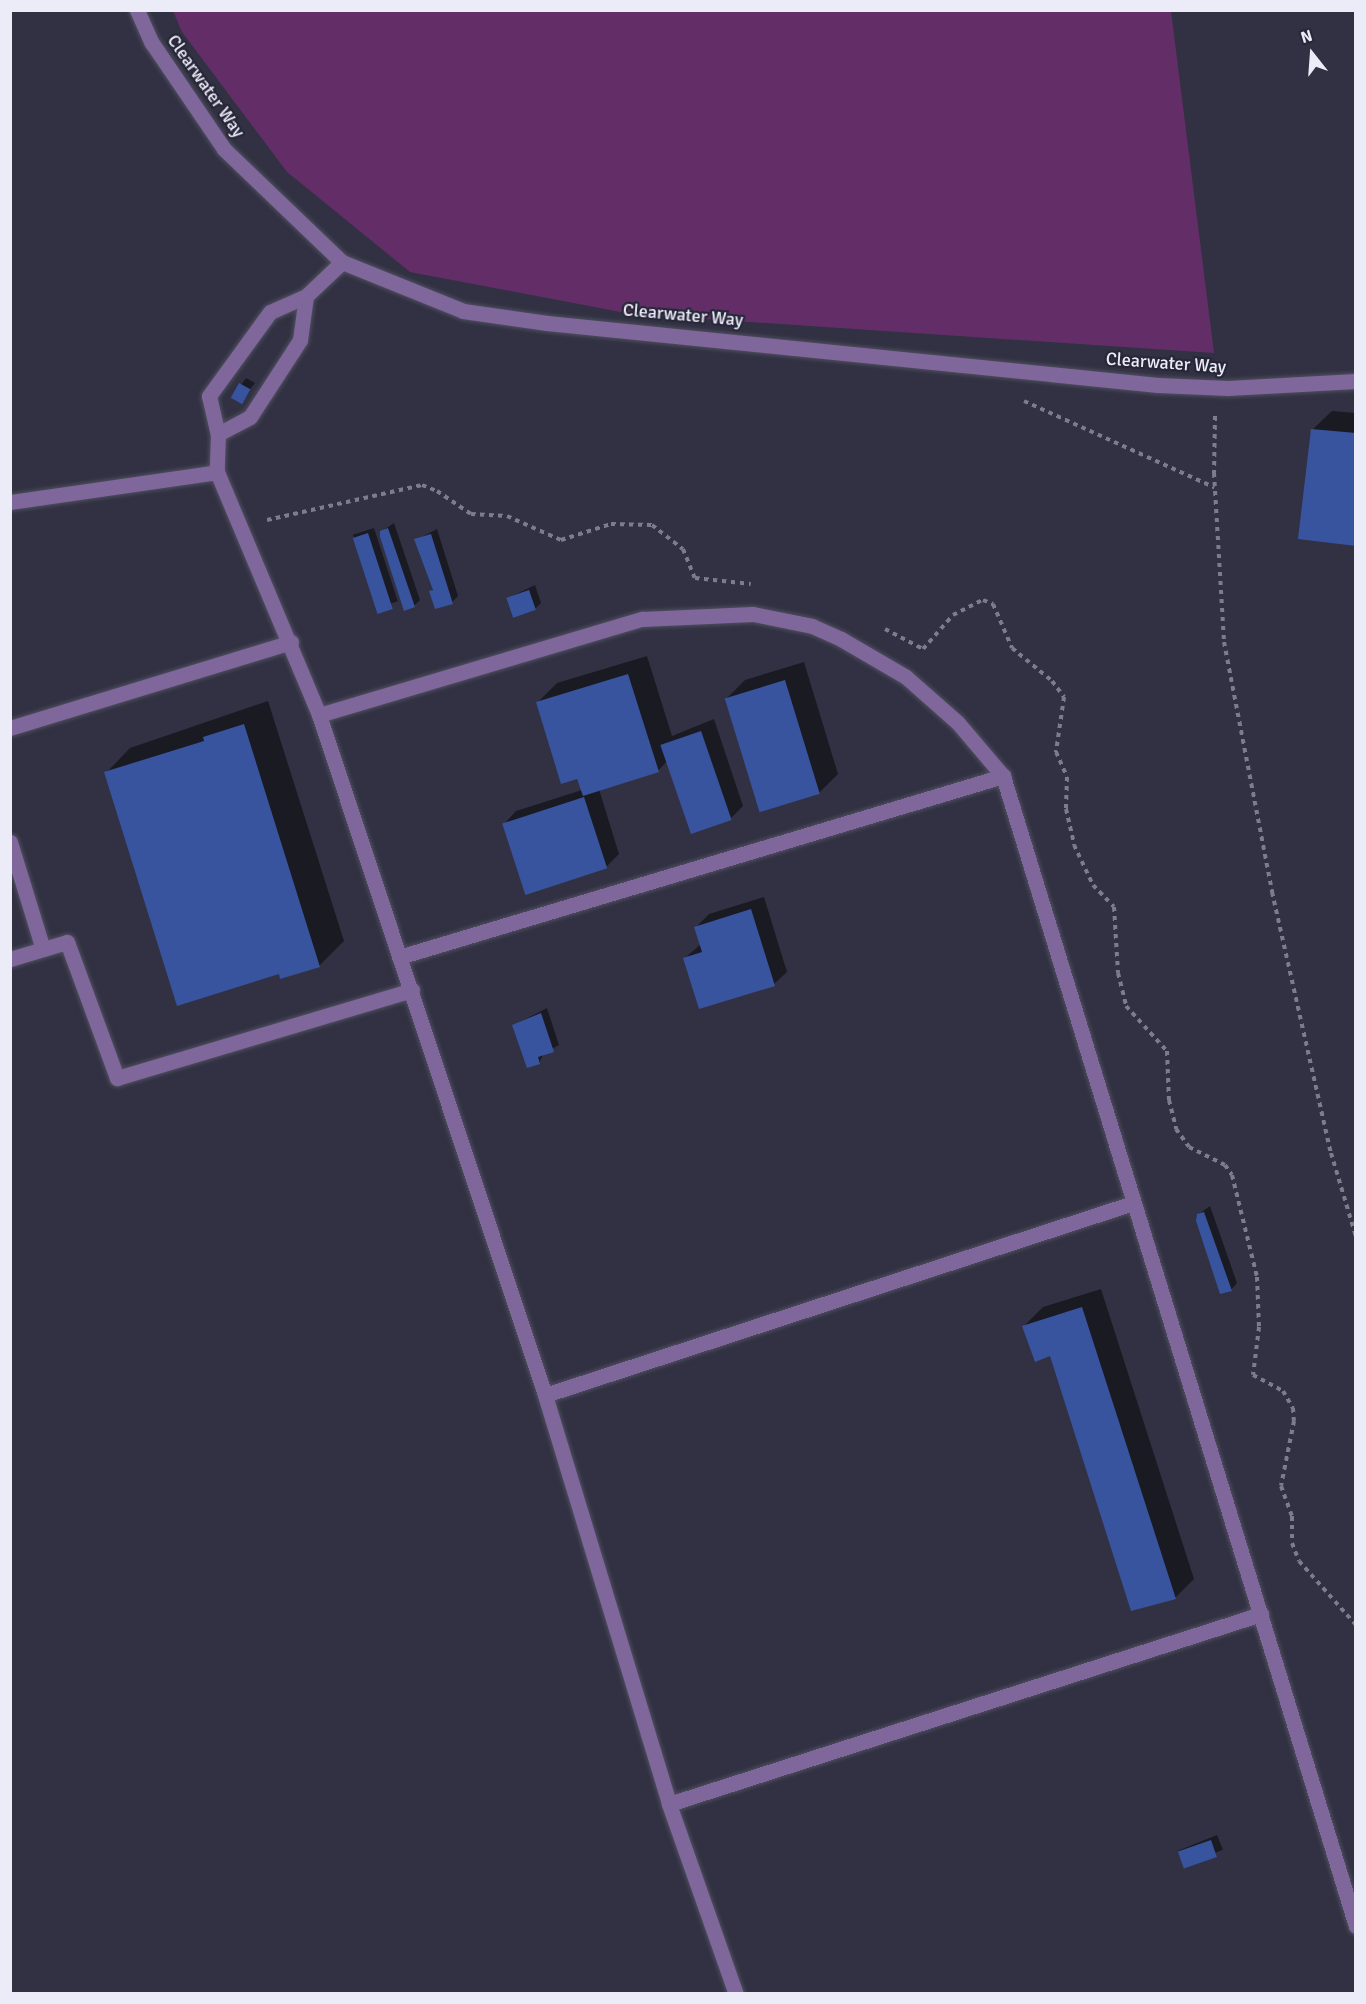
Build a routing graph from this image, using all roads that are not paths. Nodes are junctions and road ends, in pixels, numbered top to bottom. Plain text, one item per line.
1 (137, 10) edge
2 (342, 262) junction
3 (306, 296) junction
4 (1356, 381) edge
5 (218, 434) junction
6 (217, 472) junction
7 (10, 502) edge
8 (291, 642) junction
9 (319, 715) junction
10 (10, 728) edge
11 (1004, 776) junction
12 (10, 842) edge
13 (43, 949) junction
14 (399, 957) junction
15 (10, 959) edge
16 (412, 990) junction
17 (1133, 1203) junction
18 (545, 1395) junction
19 (1261, 1614) junction
20 (669, 1804) junction
21 (1356, 1926) edge
22 (736, 1994) edge

1 - 2 lane, Clearwater Way
2 - 3 lane
2 - 4 lane, Clearwater Way
3 - 5 lane
3 - 5 lane
5 - 6 lane
6 - 7 lane
6 - 8 lane
8 - 9 lane
8 - 10 lane
9 - 11 lane
9 - 14 lane
11 - 14 lane
11 - 17 lane
12 - 13 lane
13 - 15 lane
13 - 16 lane
14 - 16 lane
16 - 18 lane
17 - 18 lane
17 - 19 lane
18 - 20 lane
19 - 20 lane
19 - 21 lane
20 - 22 lane

